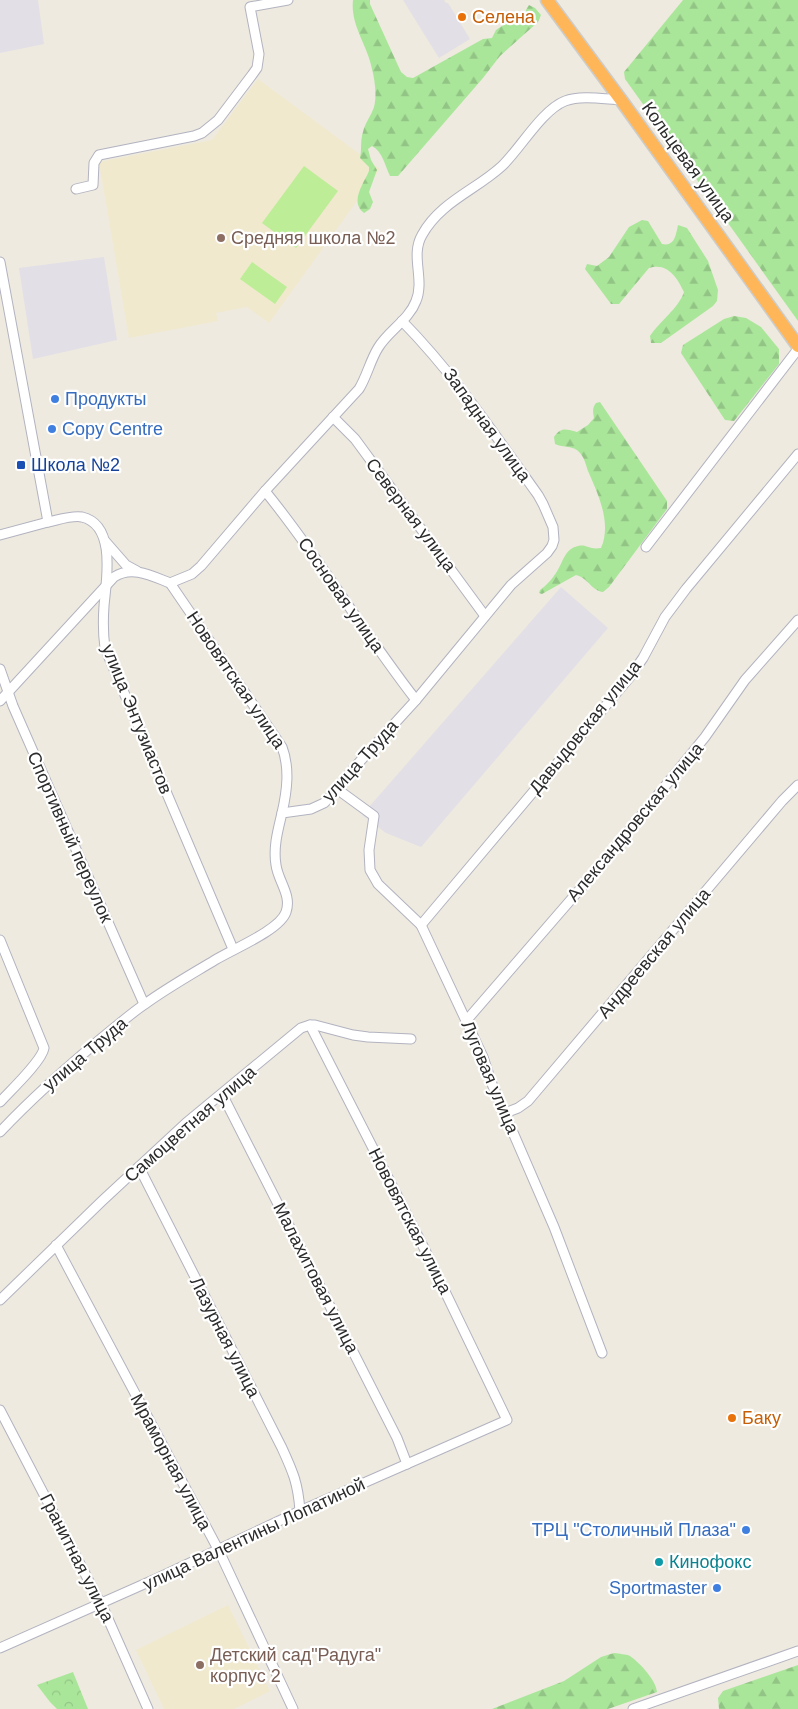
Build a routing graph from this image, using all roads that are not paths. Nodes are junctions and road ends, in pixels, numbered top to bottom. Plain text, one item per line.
1 (288, 0) edge
2 (547, 0) edge
3 (621, 100) junction
4 (76, 189) dead end
5 (0, 262) edge
6 (402, 321) junction
7 (798, 348) edge
8 (333, 417) junction
9 (798, 454) edge
10 (265, 491) junction
11 (48, 522) junction
12 (0, 535) edge
13 (102, 536) junction
14 (554, 540) joint
15 (646, 547) dead end
16 (139, 572) junction
17 (170, 583) junction
18 (107, 584) junction
19 (485, 616) junction
20 (798, 620) edge
21 (0, 668) edge
22 (8, 692) junction
23 (416, 700) junction
24 (0, 701) edge
25 (798, 785) edge
26 (337, 789) junction
27 (282, 813) junction
28 (421, 925) junction
29 (0, 940) edge
30 (233, 949) junction
31 (144, 1004) junction
32 (466, 1020) junction
33 (310, 1025) junction
34 (411, 1039) dead end
35 (222, 1094) junction
36 (0, 1102) edge
37 (505, 1113) junction
38 (0, 1132) edge
39 (139, 1167) junction
40 (56, 1245) junction
41 (0, 1300) edge
42 (602, 1353) dead end
43 (0, 1410) edge
44 (507, 1420) joint
45 (407, 1464) junction
46 (300, 1511) junction
47 (219, 1551) junction
48 (101, 1604) junction
49 (0, 1648) edge
50 (798, 1651) edge
51 (148, 1709) edge
52 (293, 1709) edge
53 (633, 1709) edge

1 - 4 street
2 - 3 highway, Кольцевая улица
3 - 6 street
3 - 7 highway, Кольцевая улица
5 - 11 street
6 - 8 street
6 - 14 street, Западная улица
7 - 15 street
8 - 10 street
8 - 19 street, Северная улица
9 - 28 street, Давыдовская улица
10 - 17 street
10 - 23 street, Сосновая улица
11 - 12 street
11 - 13 street
13 - 16 street
13 - 18 street, улица Энтузиастов
14 - 19 street, улица Труда
16 - 17 street
16 - 18 street
17 - 27 street, Нововятская улица
18 - 22 street
18 - 30 street, улица Энтузиастов
19 - 23 street, улица Труда
20 - 32 street, Александровская улица
21 - 22 street, Спортивный переулок
22 - 24 street
22 - 31 street, Спортивный переулок
23 - 26 street, улица Труда
25 - 37 street, Андреевская улица
26 - 27 street, улица Труда
26 - 28 street, Луговая улица
27 - 30 street, улица Труда
28 - 32 street, Луговая улица
29 - 36 street, улица Труда
30 - 31 street, улица Труда
31 - 38 street, улица Труда
32 - 37 street, Луговая улица
33 - 34 street
33 - 35 street, Самоцветная улица
33 - 44 street, Нововятская улица
35 - 39 street, Самоцветная улица
35 - 45 street, Малахитовая улица
37 - 42 street, Луговая улица
39 - 40 street, Самоцветная улица
39 - 46 street, Лазурная улица
40 - 41 street, Самоцветная улица
40 - 47 street, Мраморная улица
43 - 48 street, Гранитная улица
44 - 45 street, улица Валентины Лопатиной
45 - 46 street, улица Валентины Лопатиной
46 - 47 street, улица Валентины Лопатиной
47 - 48 street, улица Валентины Лопатиной
47 - 52 street, Мраморная улица
48 - 49 street, улица Валентины Лопатиной
48 - 51 street, Гранитная улица
50 - 53 street

